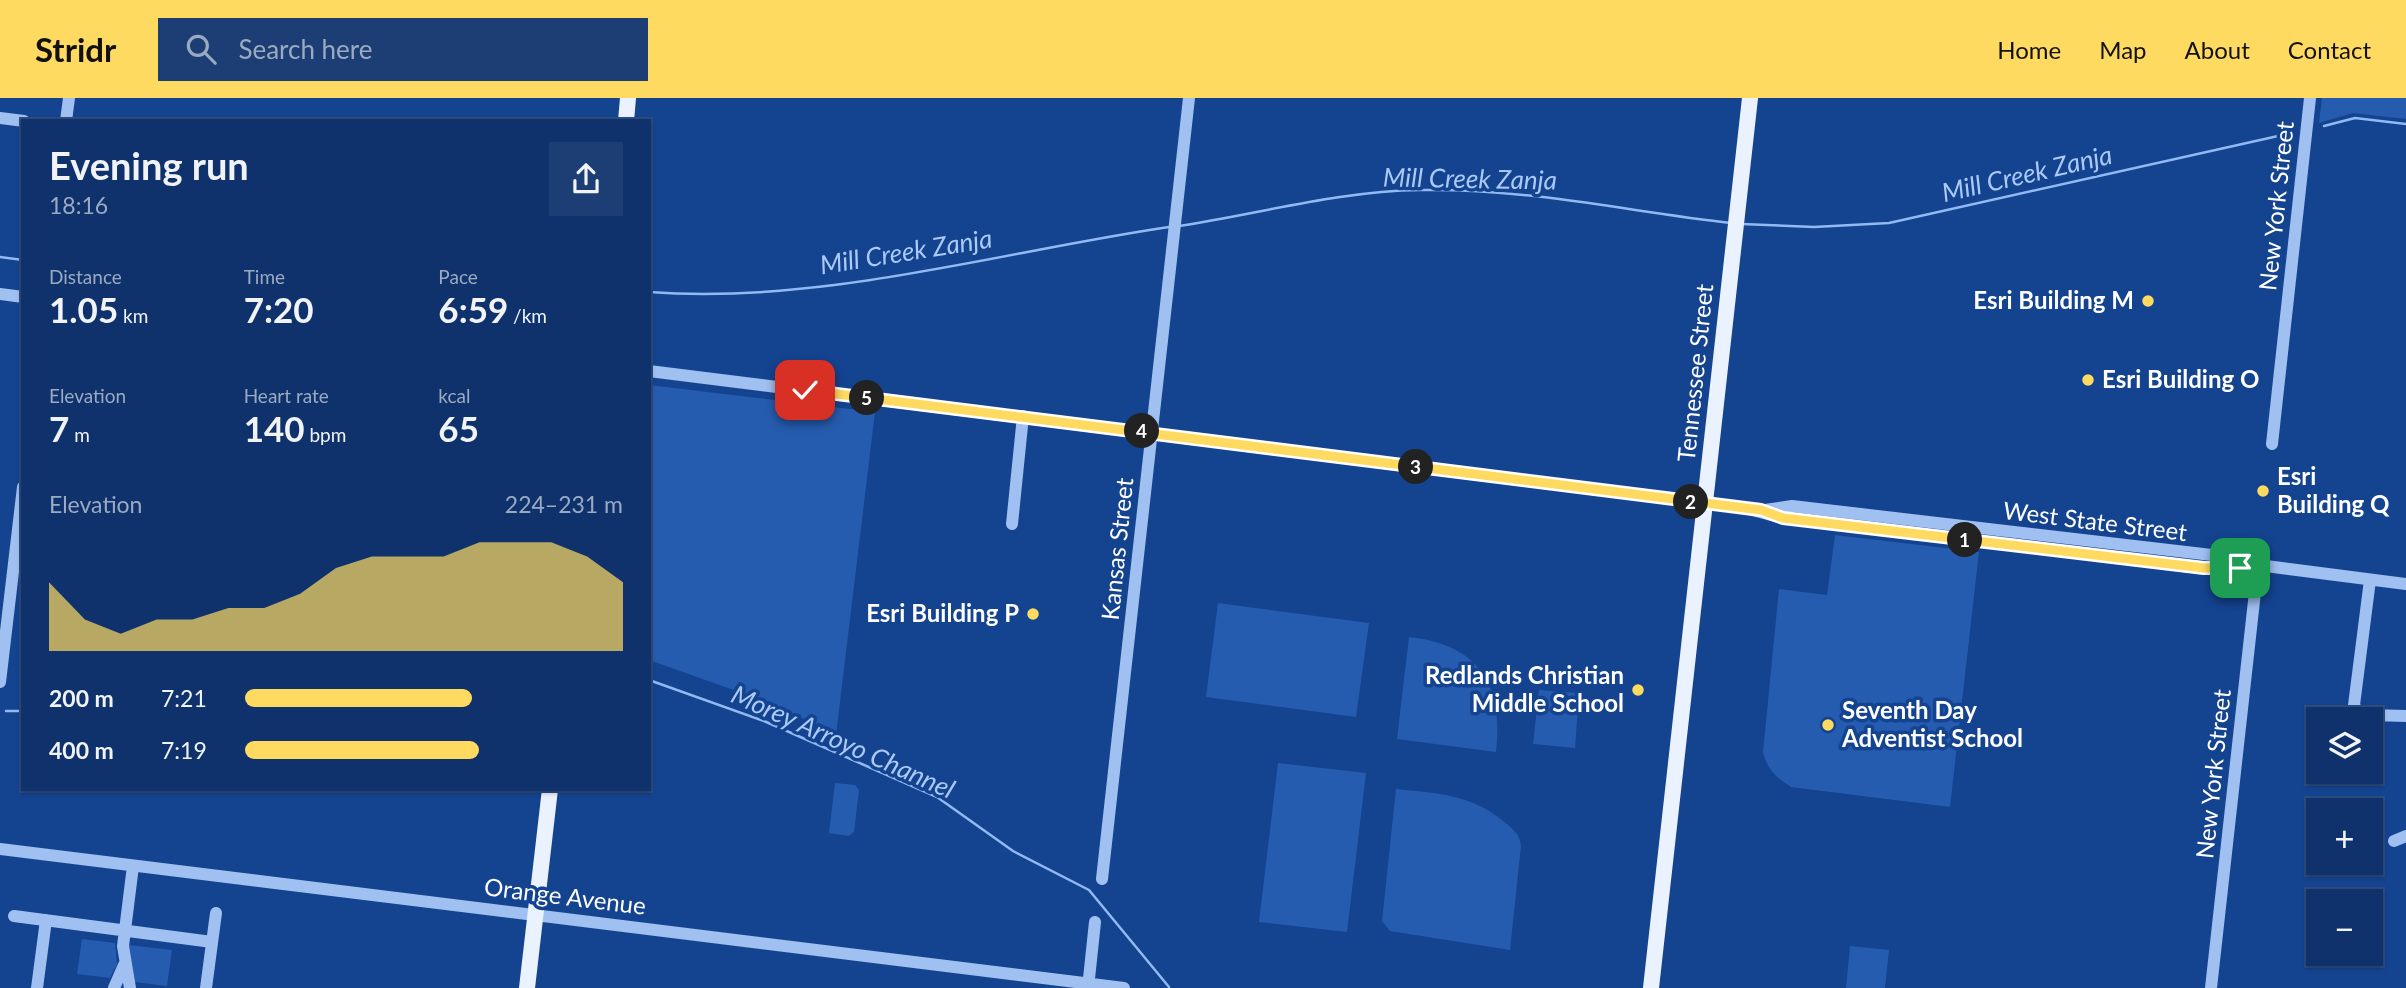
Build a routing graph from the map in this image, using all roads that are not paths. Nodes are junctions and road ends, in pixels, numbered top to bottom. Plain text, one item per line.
1 (69, 98) edge
2 (628, 98) edge
3 (1189, 98) edge
4 (1749, 98) edge
5 (2310, 98) edge
6 (0, 118) edge
7 (66, 119) edge
8 (626, 119) edge
9 (21, 121) edge
10 (0, 294) edge
11 (21, 297) edge
12 (651, 371) edge
13 (1023, 416) junction
14 (1151, 432) junction
15 (2272, 444) dead end
16 (1704, 503) junction
17 (21, 504) edge
18 (1012, 524) dead end
19 (2258, 565) junction
20 (2370, 580) junction
21 (2406, 584) edge
22 (0, 682) edge
23 (2406, 716) edge
24 (550, 791) edge
25 (0, 849) edge
26 (133, 866) junction
27 (1102, 879) dead end
28 (216, 913) dead end
29 (534, 914) junction
30 (14, 916) dead end
31 (46, 920) junction
32 (1095, 922) dead end
33 (125, 930) junction
34 (212, 942) junction
35 (124, 965) junction
36 (1088, 986) edge
37 (37, 988) edge
38 (114, 988) edge
39 (130, 988) edge
40 (206, 988) edge
41 (527, 988) edge
42 (1124, 988) edge
43 (1651, 988) edge
44 (2211, 988) edge

1 - 7 street
2 - 8 main road
3 - 14 street, Kansas Street
4 - 16 main road, Tennessee Street
5 - 15 street, New York Street
6 - 9 street
10 - 11 street
12 - 13 street, West State Street
13 - 14 street, West State Street
13 - 18 street
14 - 16 street, West State Street
14 - 27 street, Kansas Street
16 - 19 street, West State Street
16 - 43 main road, Tennessee Street
17 - 22 street
19 - 20 street, West State Street
19 - 44 street, New York Street
20 - 21 street, West State Street
20 - 23 street
24 - 29 main road
25 - 26 street, Orange Avenue
26 - 29 street, Orange Avenue
26 - 33 street
28 - 34 street
29 - 36 street, Orange Avenue
29 - 41 main road
30 - 31 street
31 - 33 street
31 - 37 street
32 - 36 street
33 - 34 street
33 - 35 street
34 - 40 street
35 - 38 street
35 - 39 street
36 - 42 street, Orange Avenue

